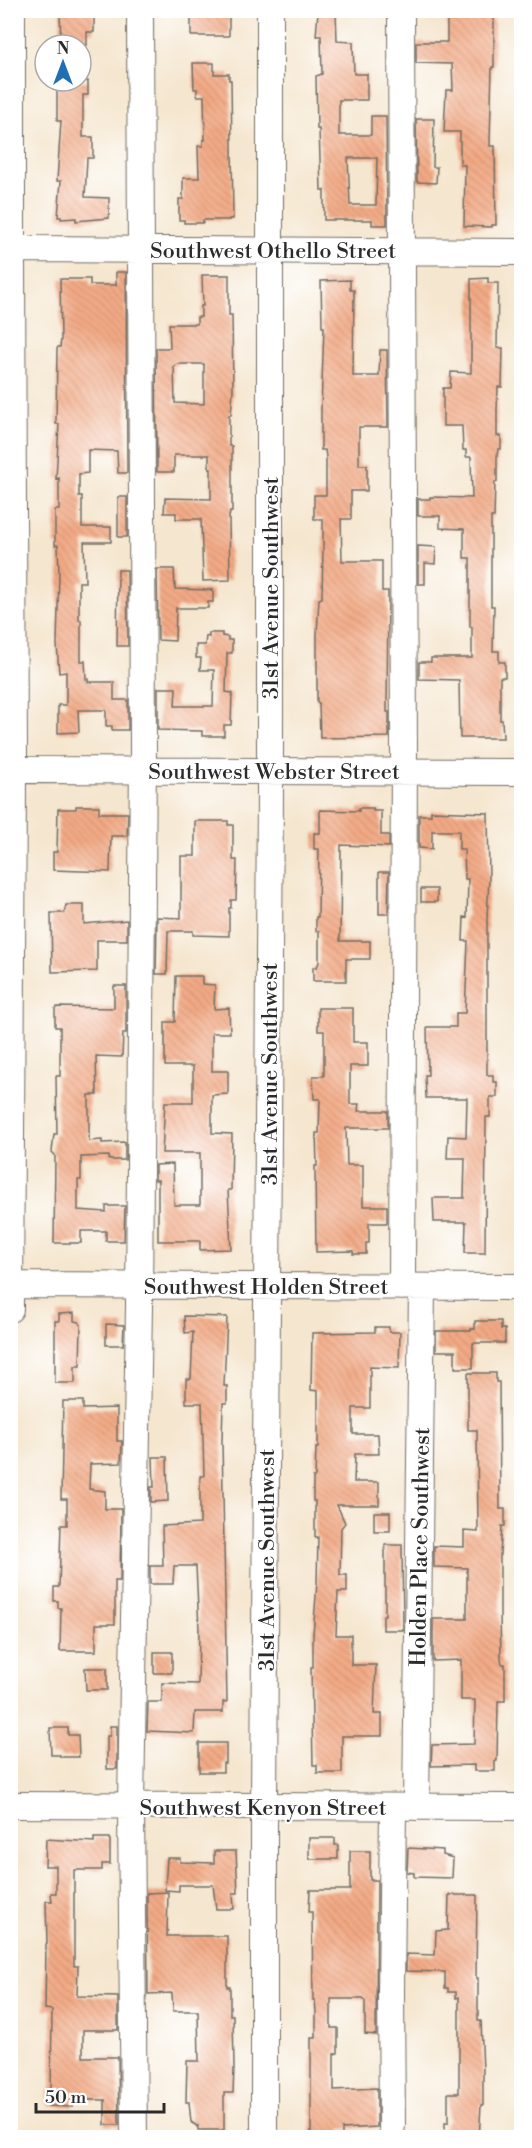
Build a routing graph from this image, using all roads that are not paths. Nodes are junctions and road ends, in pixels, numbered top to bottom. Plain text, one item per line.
1 (12, 10) edge
2 (140, 10) edge
3 (270, 10) edge
4 (401, 10) edge
5 (14, 249) edge
6 (141, 249) junction
7 (270, 249) junction
8 (402, 250) junction
9 (521, 252) edge
10 (15, 769) edge
11 (143, 770) junction
12 (270, 771) junction
13 (404, 772) junction
14 (522, 772) edge
15 (11, 1285) edge
16 (139, 1286) junction
17 (268, 1286) junction
18 (412, 1287) junction
19 (522, 1287) edge
20 (10, 1309) edge
21 (10, 1805) edge
22 (131, 1806) junction
23 (264, 1807) junction
24 (405, 1807) junction
25 (520, 1808) edge
26 (392, 2126) dead end
27 (134, 2138) edge
28 (264, 2138) edge

1 - 5 street
2 - 6 street
3 - 7 street, 31st Avenue Southwest
4 - 8 street, Holden Place Southwest
5 - 6 street, Southwest Othello Street
5 - 10 street
6 - 7 street, Southwest Othello Street
6 - 11 street
7 - 8 street, Southwest Othello Street
7 - 12 street, 31st Avenue Southwest
8 - 9 street, Southwest Othello Street
8 - 13 street, Holden Place Southwest
10 - 11 street, Southwest Webster Street
10 - 15 street
11 - 12 street, Southwest Webster Street
11 - 16 street
12 - 13 street, Southwest Webster Street
12 - 17 street, 31st Avenue Southwest
13 - 14 street, Southwest Webster Street
13 - 18 street, Holden Place Southwest
15 - 16 street, Southwest Holden Street
15 - 20 street
16 - 17 street, Southwest Holden Street
16 - 22 street
17 - 18 street, Southwest Holden Street
17 - 23 street, 31st Avenue Southwest
18 - 19 street, Southwest Holden Street
18 - 24 street, Holden Place Southwest
21 - 22 street, Southwest Kenyon Street
22 - 23 street, Southwest Kenyon Street
22 - 27 street
23 - 24 street, Southwest Kenyon Street
23 - 28 street, 31st Avenue Southwest
24 - 25 street, Southwest Kenyon Street
24 - 26 street, Holden Place Southwest

